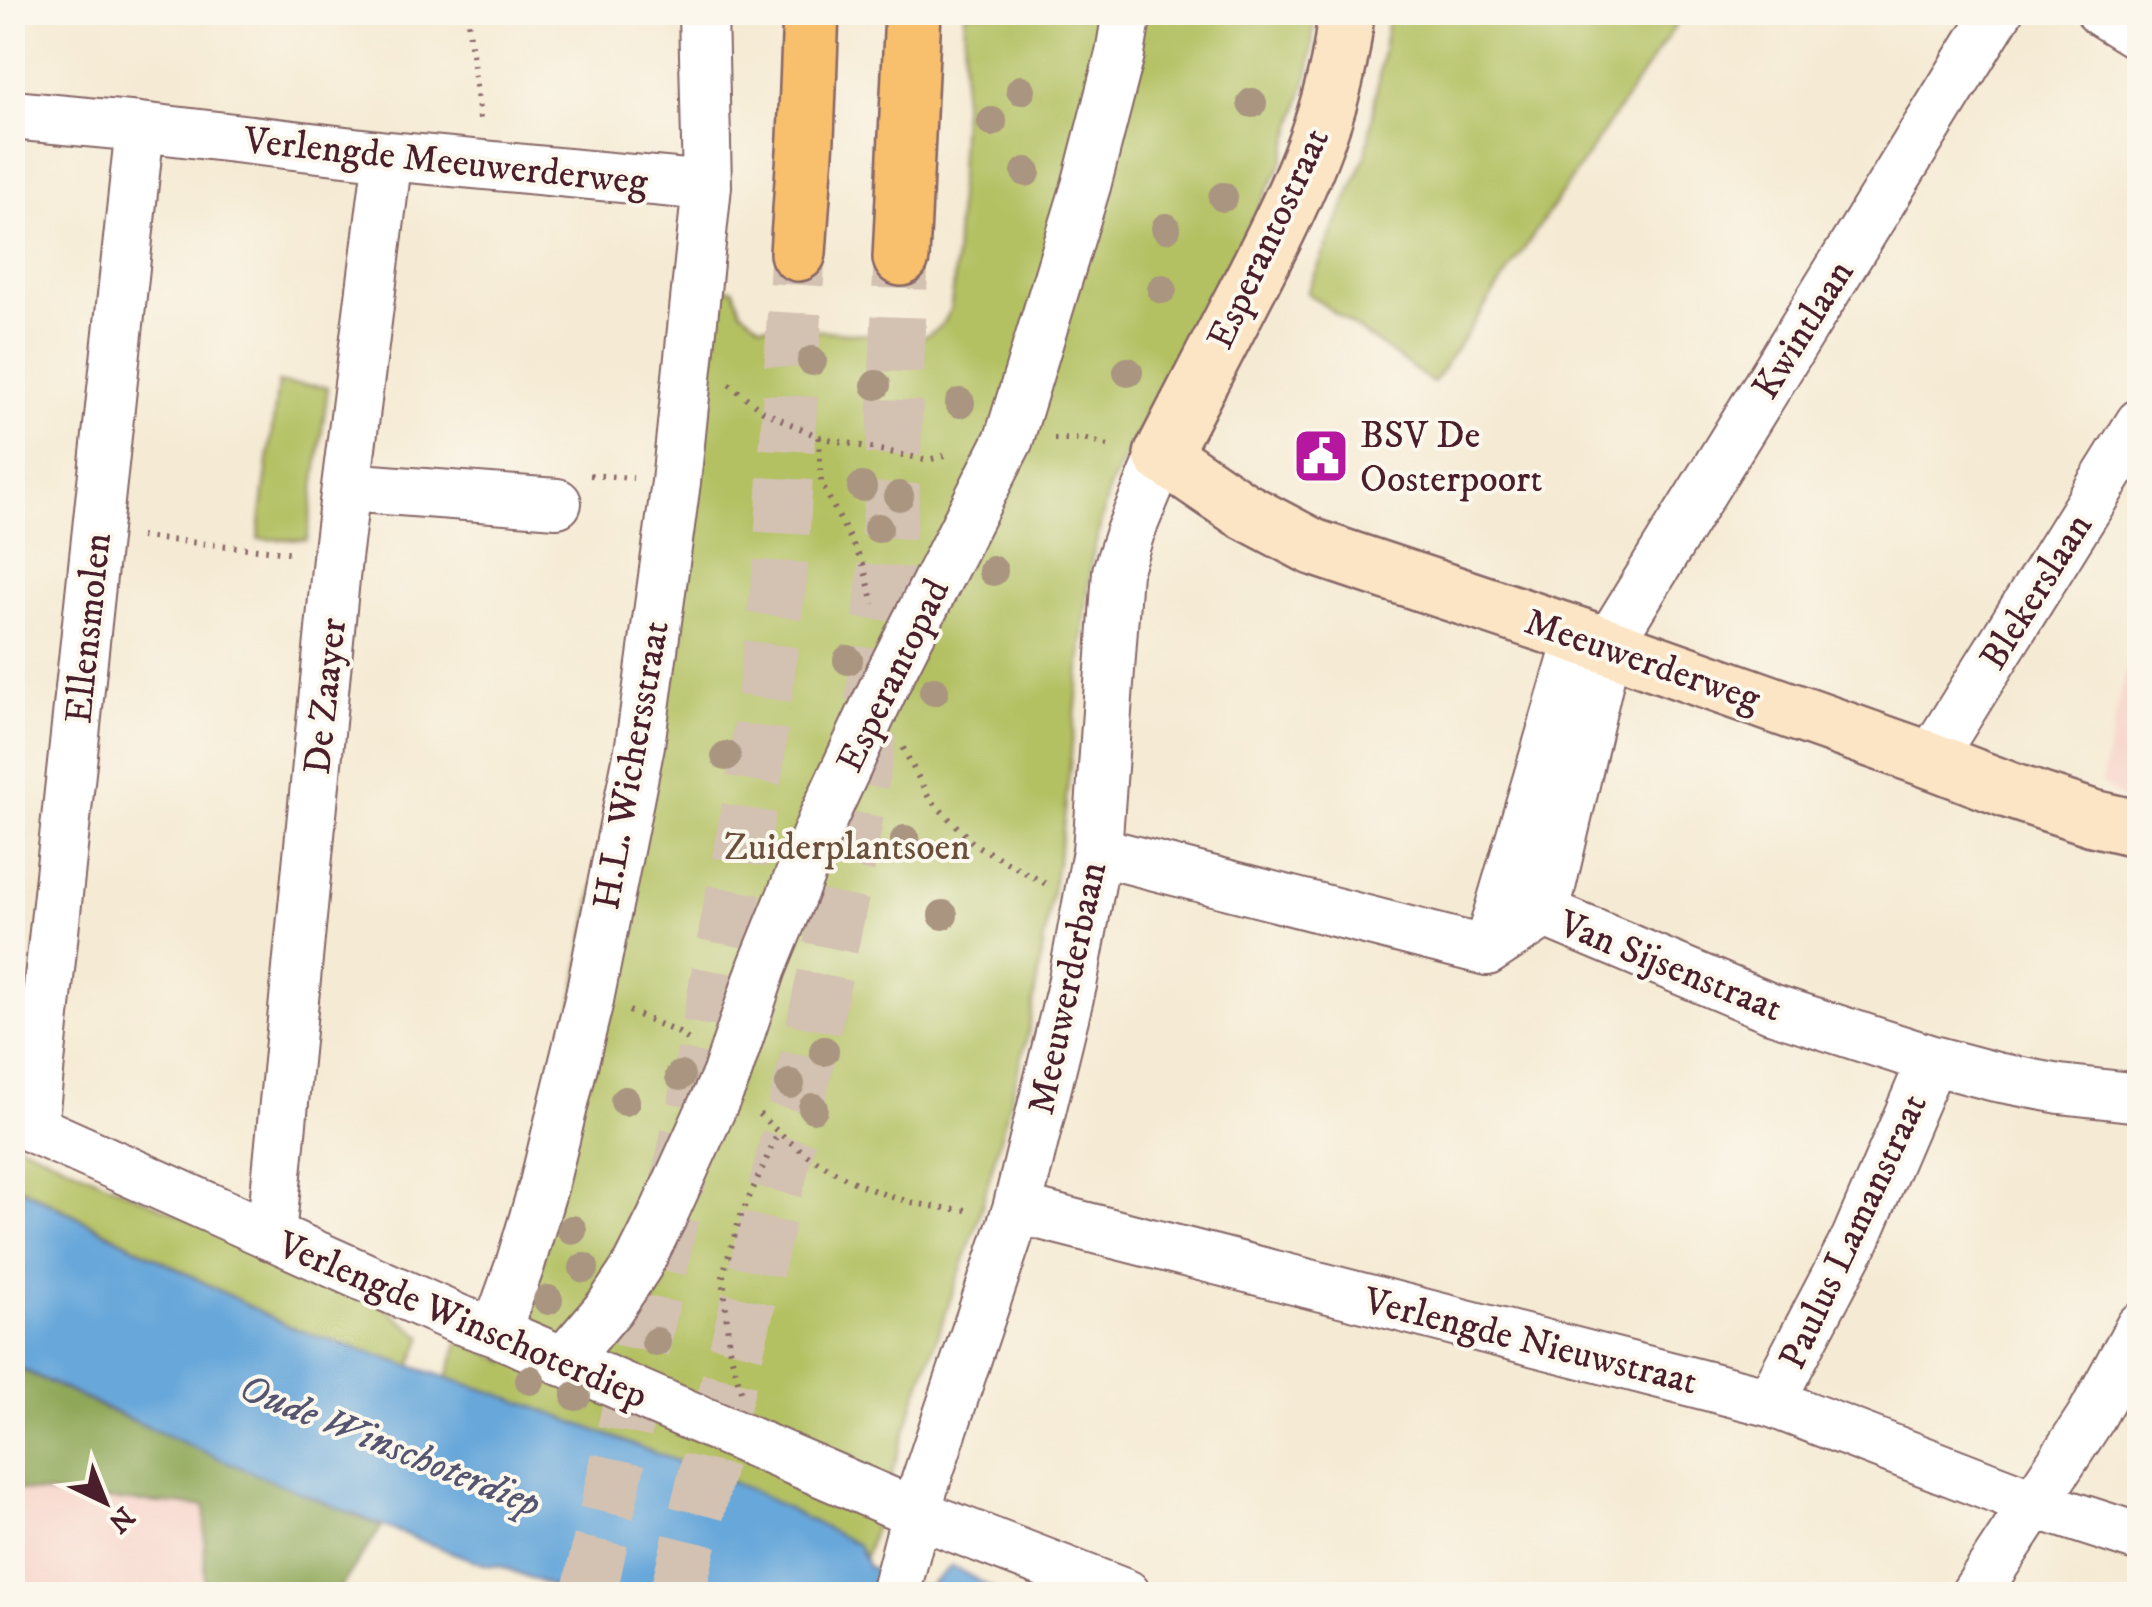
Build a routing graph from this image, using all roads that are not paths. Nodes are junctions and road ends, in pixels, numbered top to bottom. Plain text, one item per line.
1 (703, 12) edge
2 (810, 12) edge
3 (914, 12) edge
4 (1127, 12) edge
5 (1346, 12) edge
6 (1998, 12) edge
7 (2101, 12) edge
8 (2140, 36) edge
9 (12, 116) edge
10 (140, 127) junction
11 (388, 156) junction
12 (707, 186) junction
13 (798, 253) tunnel mouth
14 (901, 258) tunnel mouth
15 (2140, 423) edge
16 (1162, 455) junction
17 (346, 487) junction
18 (557, 502) road end
19 (1593, 641) junction
20 (1930, 760) junction
21 (2140, 829) edge
22 (1097, 851) junction
23 (1545, 912) junction
24 (1486, 952) junction
25 (1932, 1060) junction
26 (2140, 1098) edge
27 (23, 1124) edge
28 (1016, 1209) junction
29 (271, 1236) junction
30 (2140, 1327) edge
31 (496, 1332) junction
32 (563, 1362) junction
33 (1770, 1402) junction
34 (2034, 1504) junction
35 (2140, 1538) edge
36 (906, 1552) edge
37 (1976, 1592) edge
38 (1126, 1594) edge

1 - 12 street, Verlengde Meeuwerderweg
2 - 13 highway
3 - 14 highway
4 - 32 street, Esperantopad
5 - 16 street, Esperantostraat
6 - 19 street, Kwintlaan
7 - 8 street
9 - 10 street, Verlengde Meeuwerderweg
10 - 11 street, Verlengde Meeuwerderweg
10 - 27 street, Ellensmolen
11 - 12 street, Verlengde Meeuwerderweg
11 - 17 street, De Zaayer
12 - 31 street, H.L. Wichersstraat
15 - 20 street, Blekerslaan
16 - 19 street, Meeuwerderweg
16 - 22 street, Meeuwerderbaan
17 - 18 street
17 - 29 street, De Zaayer
19 - 20 street, Meeuwerderweg
19 - 23 street
19 - 24 street
20 - 21 street, Meeuwerderweg
22 - 24 street
22 - 28 street, Meeuwerderbaan
23 - 24 street, Van Sijsenstraat
23 - 25 street, Van Sijsenstraat
25 - 26 street, Van Sijsenstraat
25 - 33 street, Paulus Lamanstraat
27 - 29 street, Verlengde Winschoterdiep
28 - 33 street, Verlengde Nieuwstraat
28 - 36 street, Meeuwerderbaan
29 - 31 street, Verlengde Winschoterdiep
30 - 34 street
31 - 32 street, Verlengde Winschoterdiep
32 - 36 street, Verlengde Winschoterdiep
33 - 34 street, Verlengde Nieuwstraat
34 - 35 street, Verlengde Nieuwstraat
34 - 37 street
36 - 38 street, Verlengde Winschoterdiep

